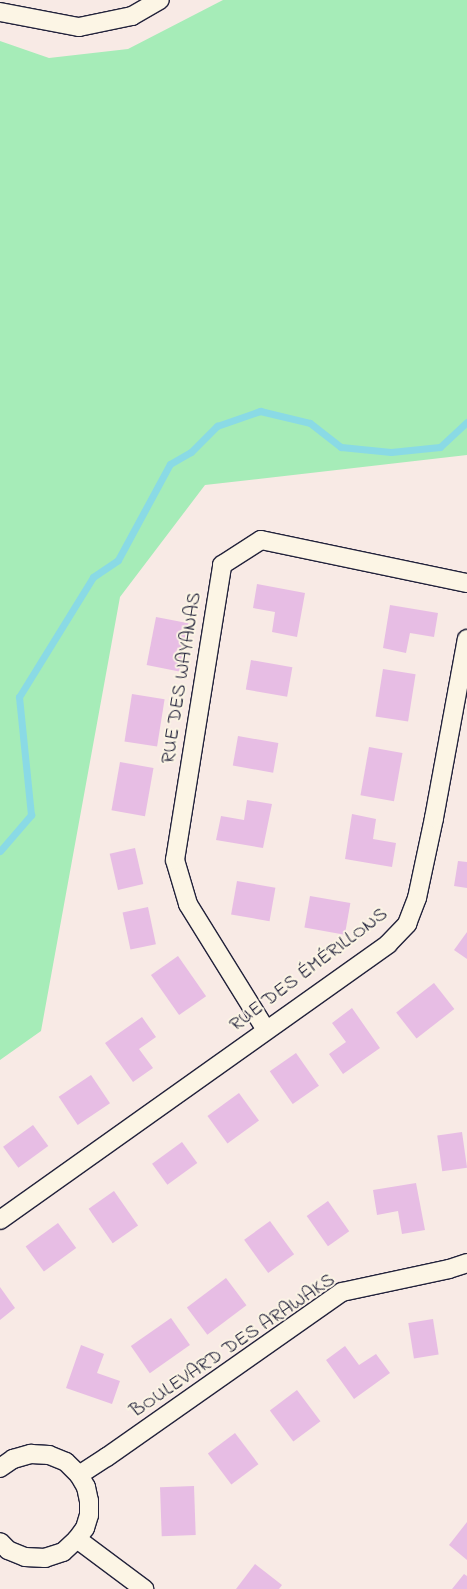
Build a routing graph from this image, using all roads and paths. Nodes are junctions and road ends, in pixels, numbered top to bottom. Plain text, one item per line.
1 (160, 0) edge
2 (0, 12) edge
3 (467, 583) edge
4 (467, 639) edge
5 (266, 1030) junction
6 (0, 1220) edge
7 (467, 1263) edge
8 (0, 1468) edge
9 (79, 1475) junction
10 (77, 1539) junction
11 (0, 1542) edge
12 (144, 1589) edge

1 - 2 street
3 - 5 street, RUE DES WAYANAS
4 - 5 street, RUE DES ÉMÉRILLONS
5 - 6 street, RUE DES ÉMÉRILLONS
7 - 9 street, BOULEVARD DES ARAWAKS
8 - 9 street
9 - 10 street
10 - 11 street
10 - 12 street

